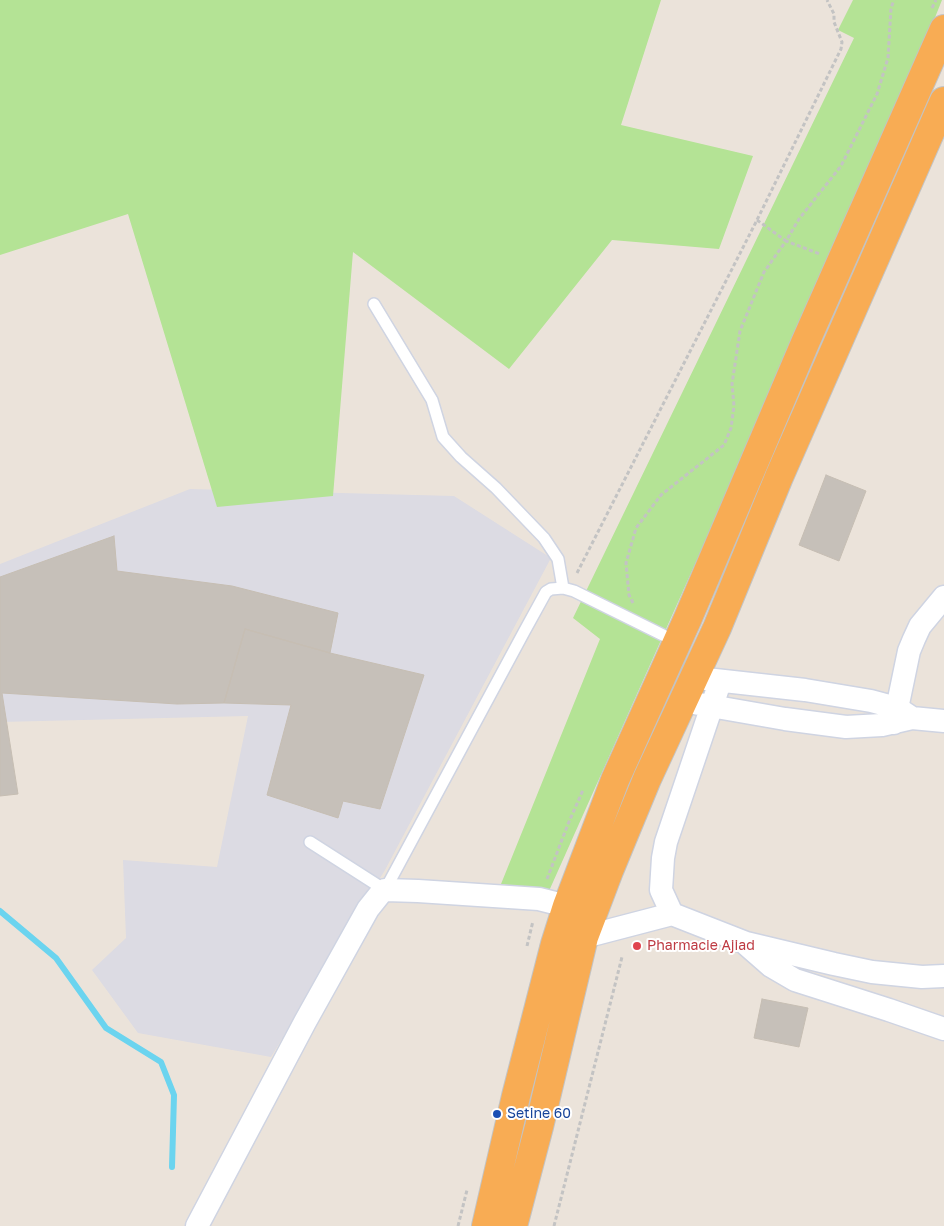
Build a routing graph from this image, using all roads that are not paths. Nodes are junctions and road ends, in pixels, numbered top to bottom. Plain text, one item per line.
1 (944, 30) edge
2 (944, 101) edge
3 (374, 304) dead end
4 (566, 589) junction
5 (944, 597) edge
6 (677, 642) junction
7 (720, 682) junction
8 (688, 689) junction
9 (711, 706) junction
10 (901, 717) junction
11 (944, 721) edge
12 (310, 842) dead end
13 (385, 890) junction
14 (567, 906) junction
15 (672, 914) junction
16 (584, 936) junction
17 (746, 943) junction
18 (944, 976) edge
19 (944, 1029) edge
20 (197, 1226) edge
21 (486, 1226) edge
22 (513, 1226) edge

1 - 6 highway
2 - 8 highway
3 - 4 lane
4 - 6 lane
4 - 13 lane
5 - 10 street
6 - 14 highway
7 - 8 street
7 - 9 street
7 - 10 street
8 - 9 street
8 - 16 highway
9 - 10 street
9 - 15 street
10 - 11 street
12 - 13 lane
13 - 14 street
13 - 20 street
14 - 21 highway
15 - 16 street
15 - 17 street
16 - 22 highway
17 - 18 street
17 - 19 street

